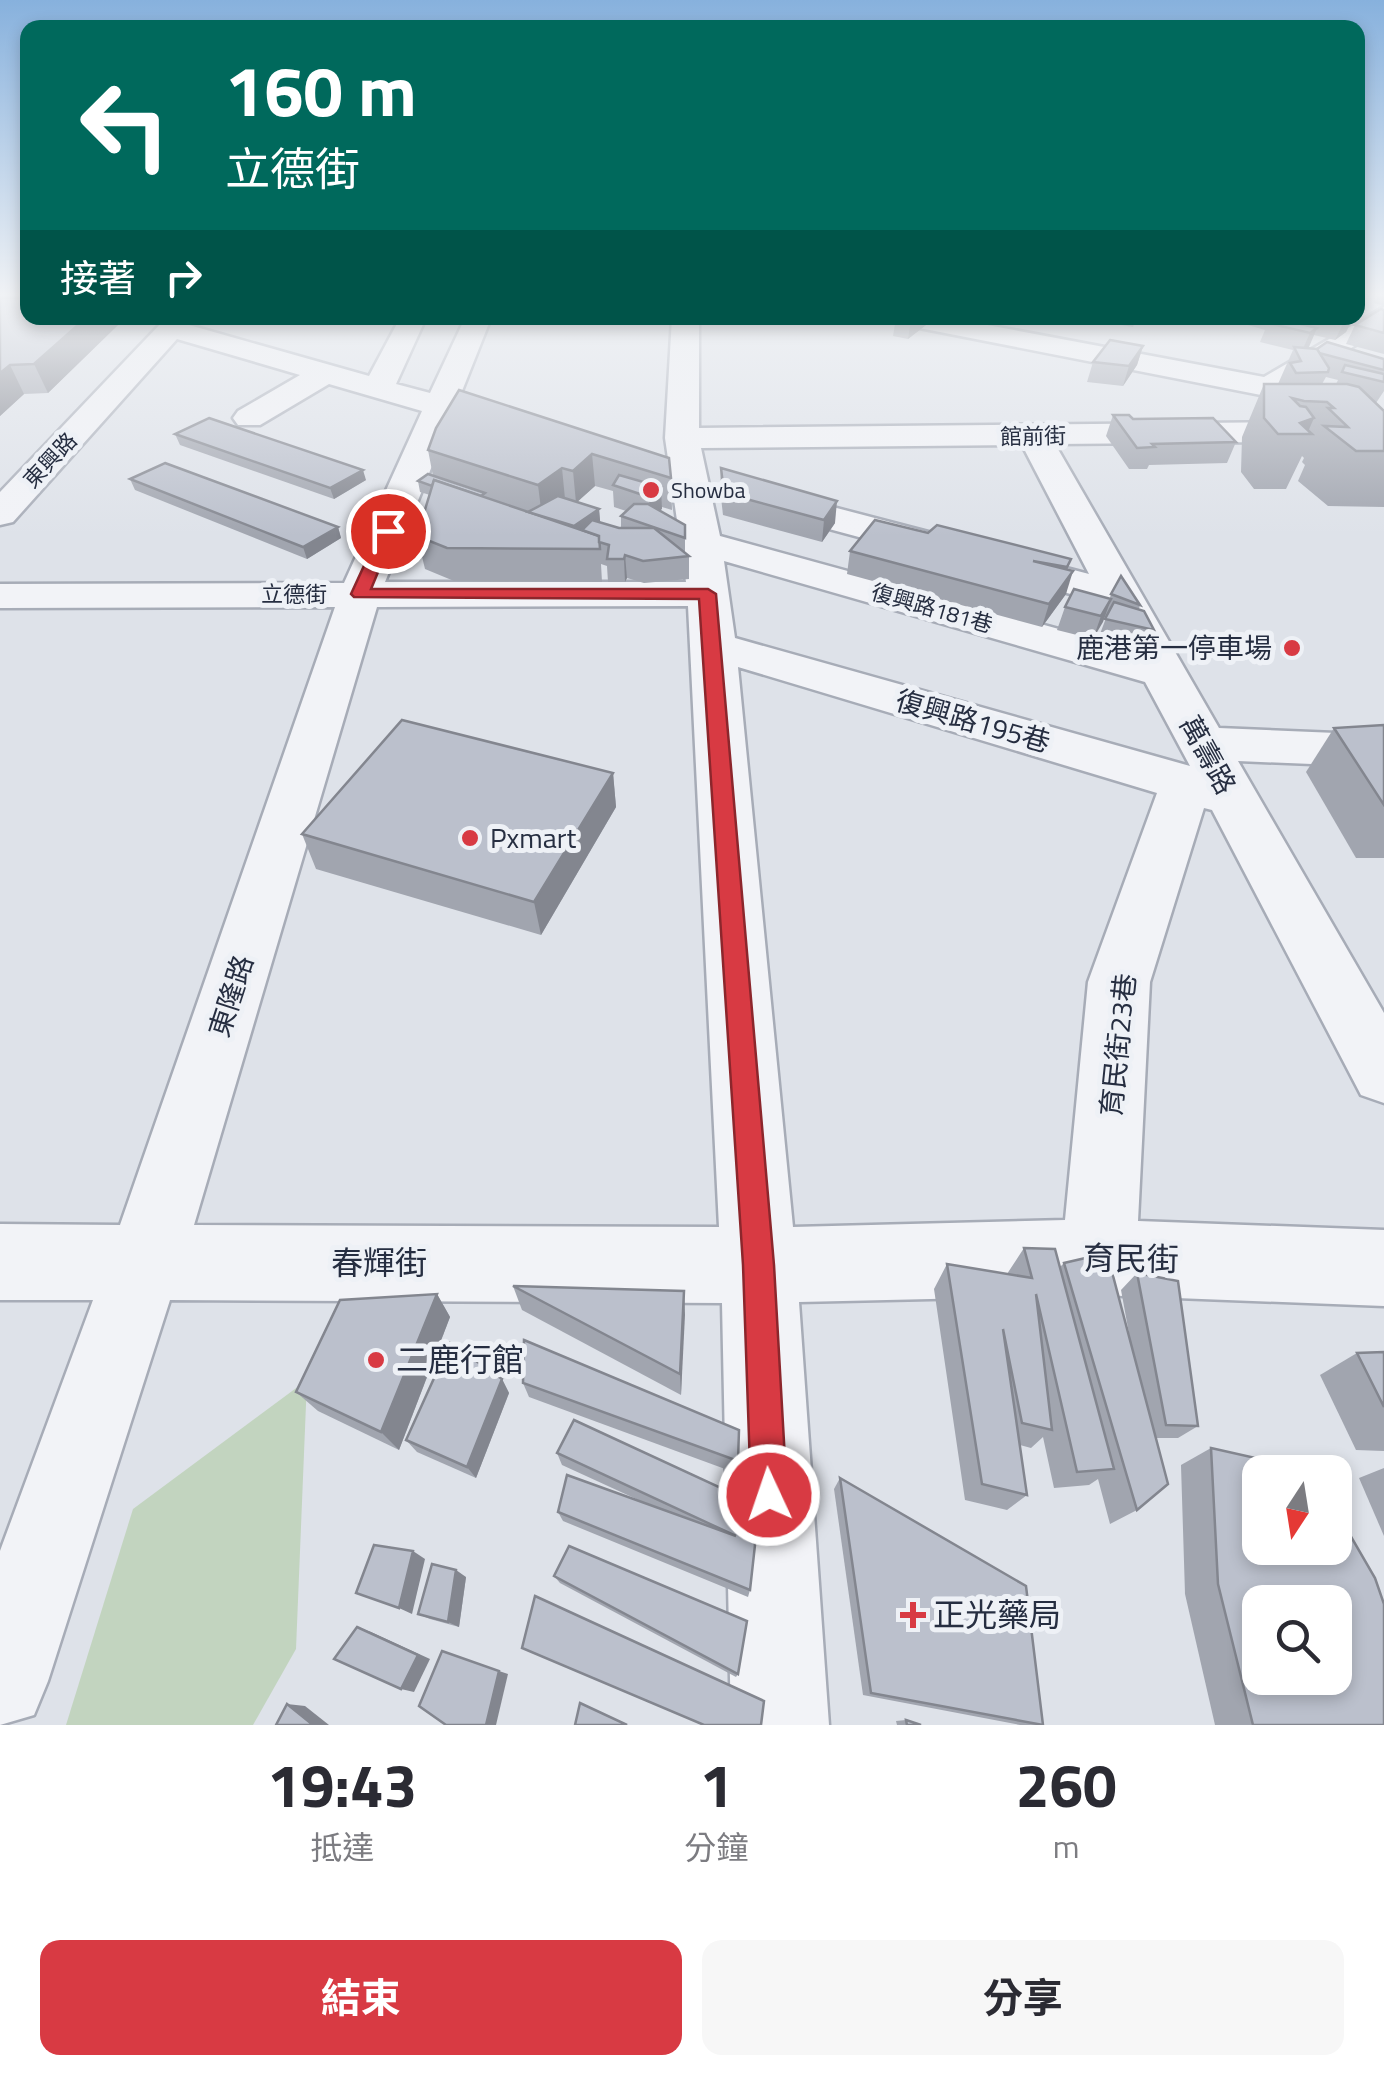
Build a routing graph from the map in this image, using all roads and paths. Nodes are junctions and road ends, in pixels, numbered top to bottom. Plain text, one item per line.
1 (128, 376) edge
2 (320, 376) edge
3 (333, 376) edge
4 (384, 376) edge
5 (454, 376) edge
6 (680, 376) edge
7 (1208, 376) edge
8 (1286, 376) edge
9 (1268, 387) junction
10 (378, 388) junction
11 (442, 406) junction
12 (249, 418) dead end
13 (500, 424) edge
14 (1384, 428) edge
15 (1332, 432) junction
16 (1034, 436) junction
17 (1358, 458) edge
18 (675, 462) junction
19 (0, 514) edge
20 (360, 594) junction
21 (1119, 594) junction
22 (708, 595) junction
23 (0, 596) edge
24 (1162, 672) junction
25 (1384, 752) edge
26 (1207, 774) junction
27 (1384, 1074) edge
28 (1099, 1256) junction
29 (0, 1262) edge
30 (145, 1262) junction
31 (758, 1265) junction
32 (1384, 1268) edge
33 (0, 1681) edge
34 (780, 1725) edge

1 - 19 street, 東興路
2 - 12 street
3 - 10 street
4 - 10 street
5 - 11 street, 東隆路
6 - 18 street
7 - 9 street
8 - 9 street
9 - 14 street
10 - 11 street
11 - 13 street
11 - 20 street, 東隆路
14 - 15 street, 館前街
15 - 16 street, 館前街
15 - 17 street
16 - 18 street, 館前街
16 - 21 street, 萬壽路
18 - 21 street
18 - 22 street
20 - 22 street, 立德街
20 - 23 street, 立德街
20 - 30 street, 東隆路
21 - 24 street, 萬壽路
22 - 24 street, 復興路181巷
22 - 26 street, 復興路195巷
22 - 31 street
24 - 26 street, 萬壽路
25 - 26 street, 復興路195巷
26 - 27 street, 萬壽路
26 - 28 street, 育民街23巷
28 - 31 street, 育民街
28 - 32 street, 育民街
29 - 30 street, 春輝街
30 - 31 street, 春輝街
30 - 33 street, 東隆路
31 - 34 street

